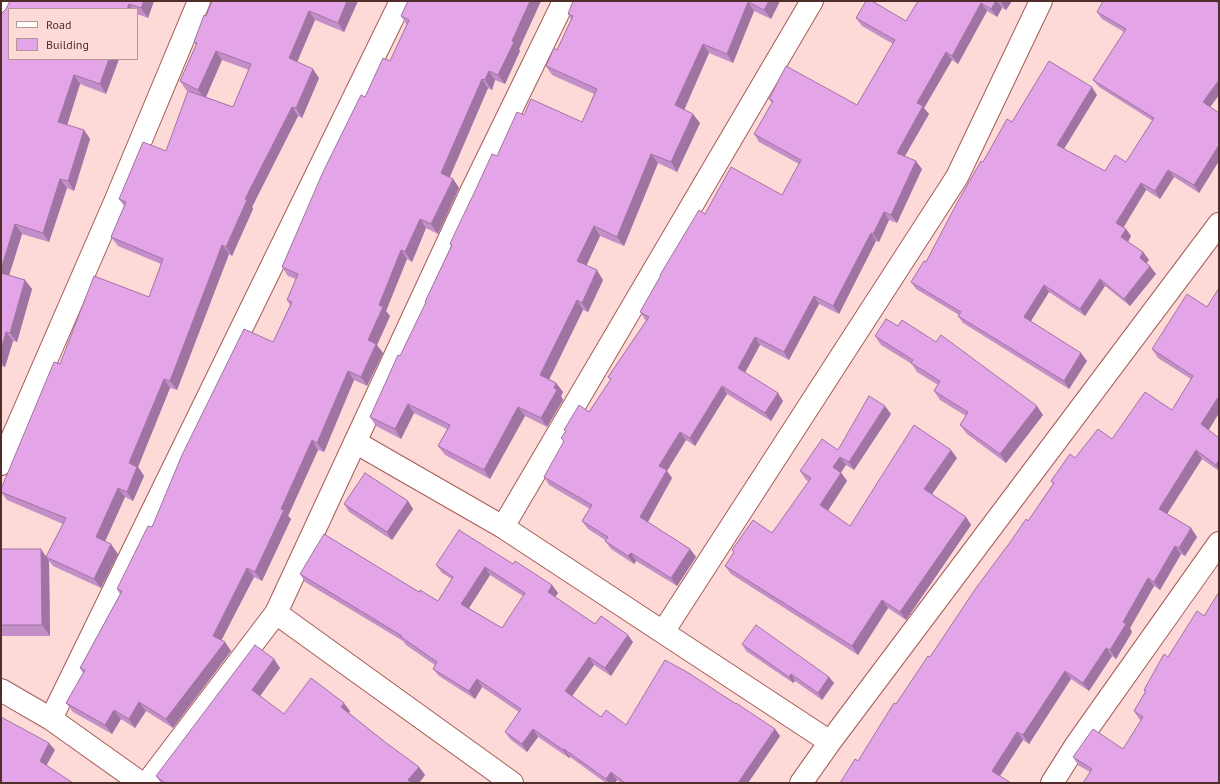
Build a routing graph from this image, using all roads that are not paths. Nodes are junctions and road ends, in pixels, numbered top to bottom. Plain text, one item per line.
1 (7, 1) edge
2 (199, 1) edge
3 (401, 1) edge
4 (564, 1) edge
5 (812, 1) edge
6 (1041, 1) edge
7 (1, 13) edge
8 (1219, 224) edge
9 (355, 442) junction
10 (1, 464) edge
11 (503, 527) junction
12 (1219, 543) edge
13 (276, 613) junction
14 (663, 632) junction
15 (1, 690) edge
16 (51, 719) junction
17 (830, 742) junction
18 (141, 783) edge
19 (147, 783) edge
20 (512, 783) edge
21 (801, 783) edge
22 (1052, 783) edge

1 - 7 street
2 - 10 street
3 - 16 street
4 - 9 street
5 - 11 street
6 - 14 street
8 - 17 street
9 - 11 street
9 - 13 street
11 - 14 street
12 - 22 street
13 - 19 street
13 - 20 street
14 - 17 street
15 - 16 street
16 - 18 street
17 - 21 street

